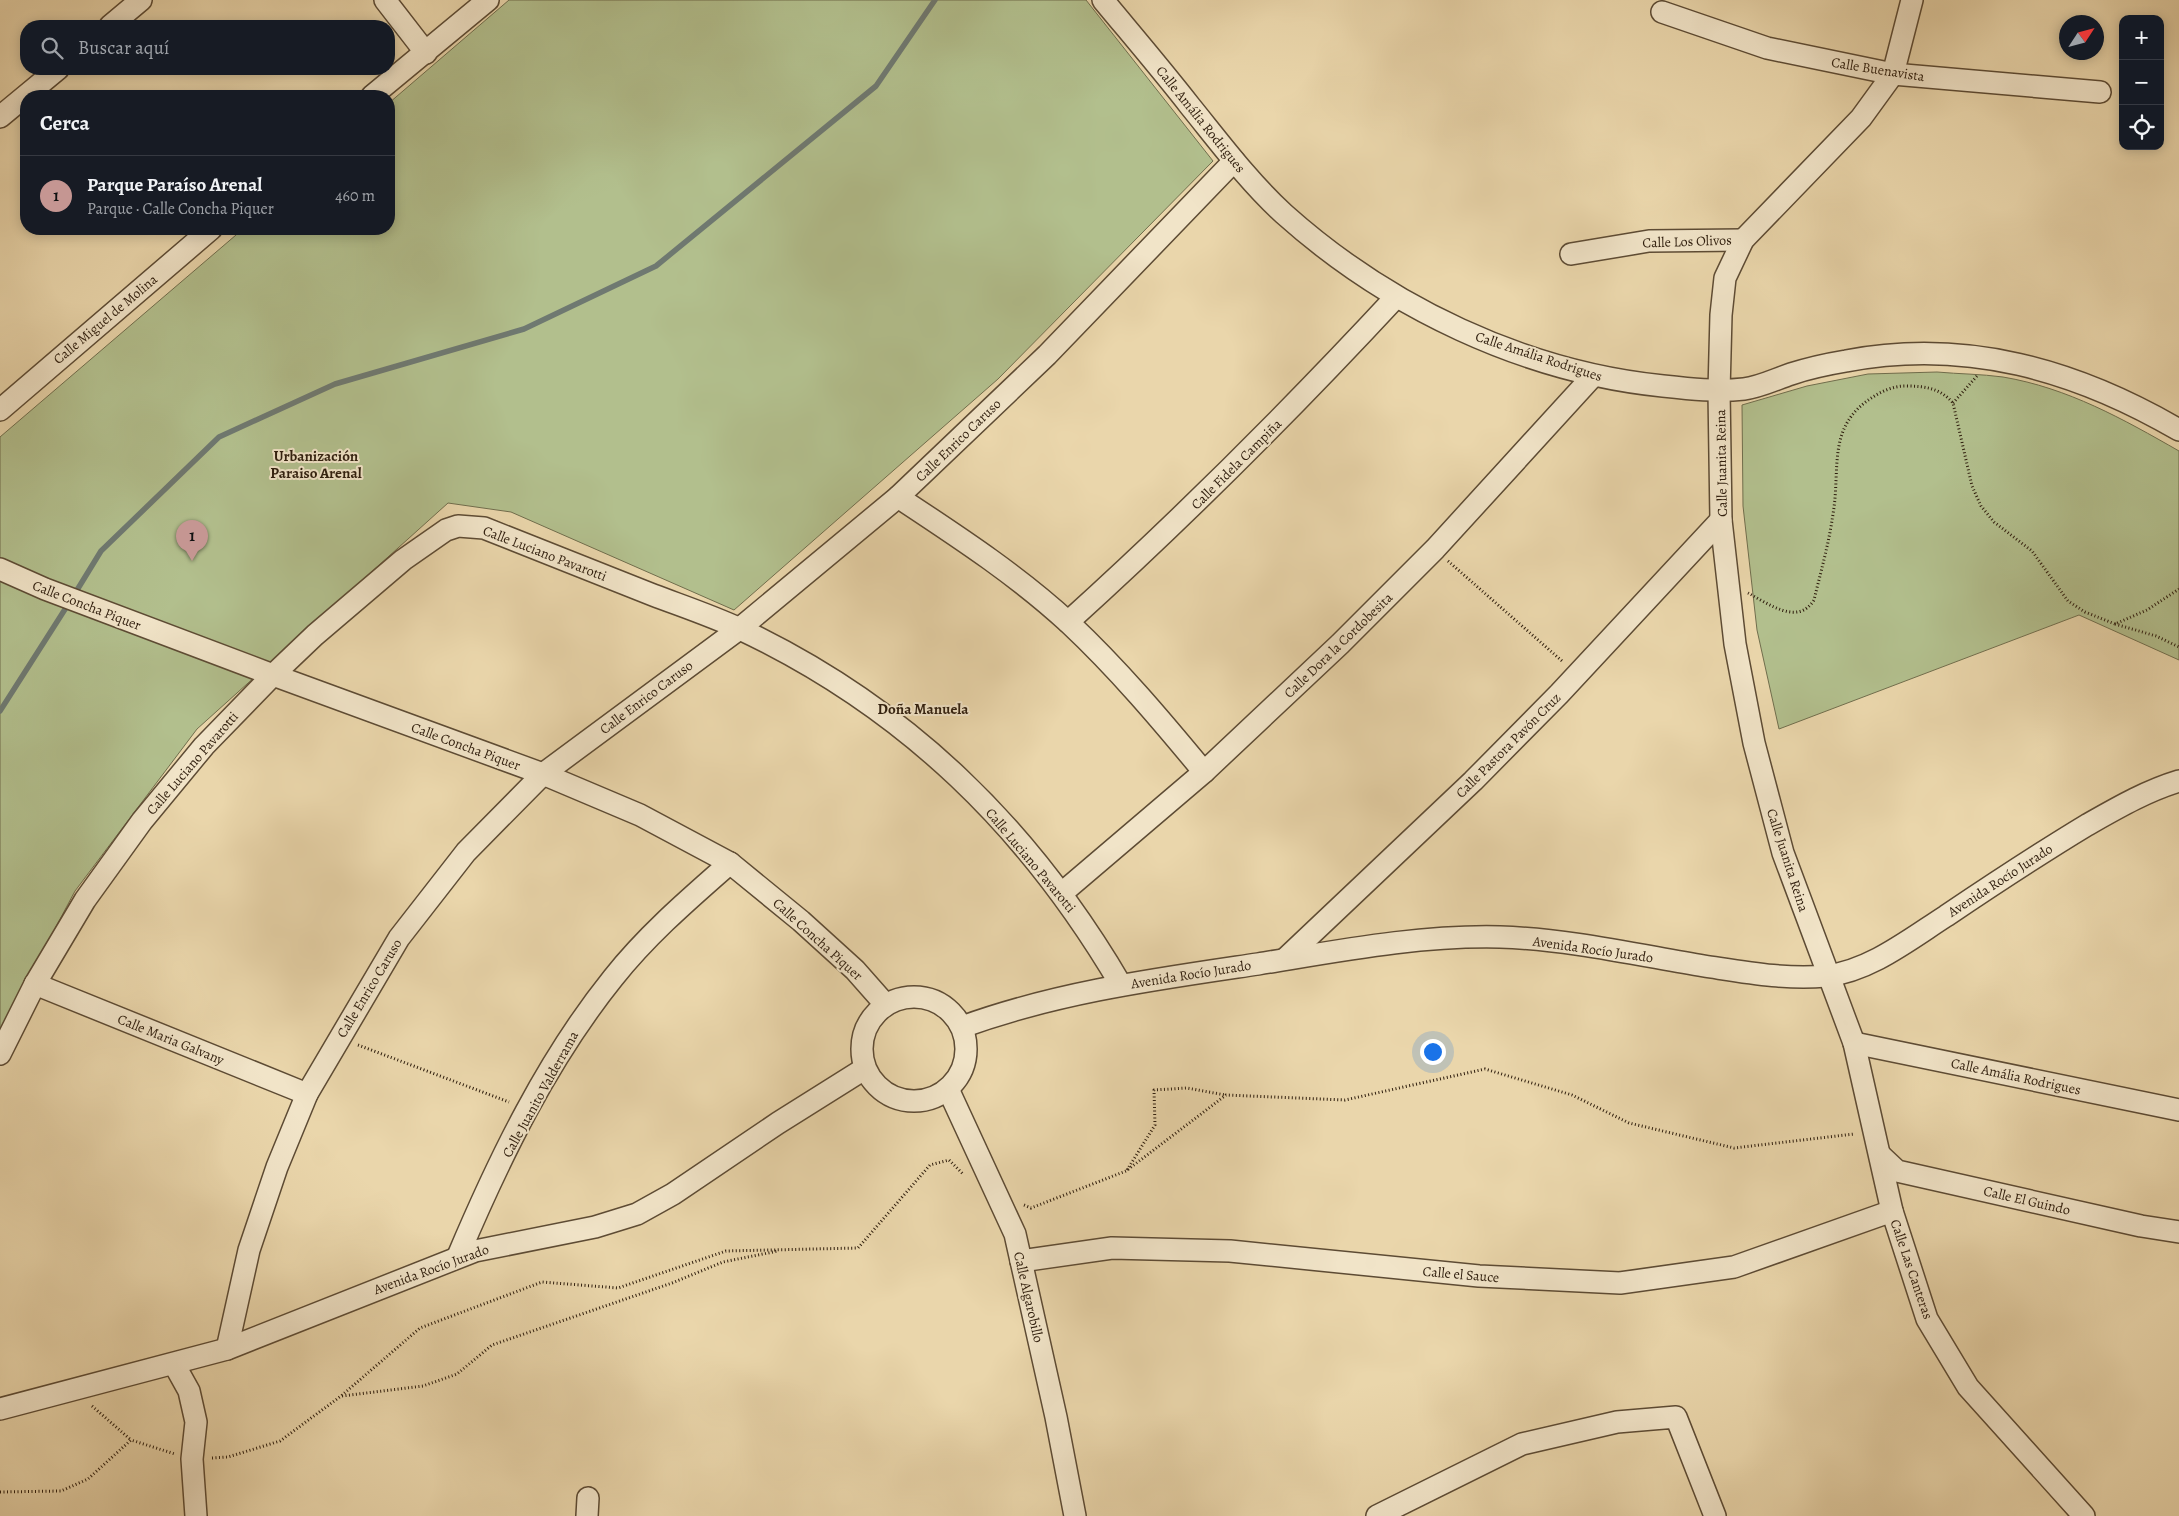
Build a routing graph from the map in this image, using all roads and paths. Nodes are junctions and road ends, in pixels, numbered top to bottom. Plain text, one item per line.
1 (141, 0) edge
2 (385, 0) edge
3 (488, 0) edge
4 (1103, 0) edge
5 (1912, 0) edge
6 (1662, 12) dead end
7 (117, 20) edge
8 (426, 53) junction
9 (1893, 74) junction
10 (51, 75) edge
11 (33, 90) edge
12 (380, 90) edge
13 (2100, 92) dead end
14 (20, 100) edge
15 (0, 117) edge
16 (1234, 161) junction
17 (204, 235) edge
18 (1743, 240) junction
19 (1571, 254) dead end
20 (1396, 297) junction
21 (1993, 358) junction
22 (1593, 376) junction
23 (1719, 390) junction
24 (1953, 403) junction
25 (0, 410) edge
26 (2179, 430) edge
27 (898, 497) junction
28 (1721, 520) junction
29 (1435, 550) junction
30 (0, 569) edge
31 (1728, 582) junction
32 (2179, 589) edge
33 (1068, 622) junction
34 (2115, 624) junction
35 (739, 629) junction
36 (2179, 647) edge
37 (272, 675) junction
38 (1577, 675) junction
39 (1204, 772) junction
40 (543, 774) junction
41 (2179, 781) edge
42 (730, 863) junction
43 (1062, 893) junction
44 (1284, 959) junction
45 (1828, 976) junction
46 (35, 984) junction
47 (1121, 985) junction
48 (885, 1004) junction
49 (962, 1027) junction
50 (339, 1037) junction
51 (1854, 1043) junction
52 (0, 1054) edge
53 (864, 1069) junction
54 (948, 1090) junction
55 (307, 1094) junction
56 (1226, 1095) junction
57 (528, 1110) junction
58 (2179, 1110) edge
59 (1880, 1155) junction
60 (1126, 1172) junction
61 (968, 1178) dead end
62 (996, 1193) junction
63 (1892, 1211) junction
64 (2179, 1232) edge
65 (788, 1249) junction
66 (458, 1256) junction
67 (1021, 1261) junction
68 (227, 1350) junction
69 (174, 1364) junction
70 (70, 1391) junction
71 (341, 1396) junction
72 (0, 1409) edge
73 (131, 1440) junction
74 (192, 1459) junction
75 (0, 1492) edge
76 (196, 1516) edge
77 (1075, 1516) edge
78 (1377, 1516) edge
79 (1715, 1516) edge
80 (2084, 1516) edge

1 - 7 street
2 - 8 street
3 - 8 street
4 - 16 street, Calle Amália Rodrigues
5 - 9 street, Calle Juanita Reina
6 - 9 street, Calle Buenavista
8 - 12 street
9 - 13 street, Calle Buenavista
9 - 18 street, Calle Juanita Reina
10 - 11 street
14 - 15 street
16 - 20 street, Calle Amália Rodrigues
16 - 27 street, Calle Enrico Caruso
17 - 25 street, Calle Miguel de Molina
18 - 19 street, Calle Los Olivos
18 - 23 street, Calle Juanita Reina
20 - 22 street, Calle Amália Rodrigues
20 - 33 street, Calle Fidela Campiña
21 - 23 street, Calle Amália Rodrigues
21 - 24 path
21 - 26 street, Calle Amália Rodrigues
22 - 23 street, Calle Amália Rodrigues
22 - 29 street, Calle Dora la Cordobesita
23 - 28 street, Calle Juanita Reina
24 - 31 path
24 - 34 path
27 - 33 street
27 - 35 street, Calle Enrico Caruso
28 - 31 street, Calle Juanita Reina
28 - 38 street, Calle Pastora Pavón Cruz
29 - 38 path
29 - 39 street, Calle Dora la Cordobesita
30 - 37 street, Calle Concha Piquer
31 - 45 street, Calle Juanita Reina
32 - 34 path
33 - 39 street
34 - 36 path
35 - 37 street, Calle Luciano Pavarotti
35 - 40 street, Calle Enrico Caruso
35 - 43 street, Calle Luciano Pavarotti
37 - 40 street, Calle Concha Piquer
37 - 46 street, Calle Luciano Pavarotti
38 - 44 street, Calle Pastora Pavón Cruz
39 - 43 street, Calle Dora la Cordobesita
40 - 42 street, Calle Concha Piquer
40 - 50 street, Calle Enrico Caruso
41 - 45 street, Avenida Rocío Jurado
42 - 48 street, Calle Concha Piquer
42 - 57 street, Calle Juanito Valderrama
43 - 47 street, Calle Luciano Pavarotti
44 - 45 street, Avenida Rocío Jurado
44 - 47 street, Avenida Rocío Jurado
45 - 51 street, Calle Las Canteras
46 - 52 street, Calle Luciano Pavarotti
46 - 55 street, Calle Maria Galvany
47 - 49 street, Avenida Rocío Jurado
48 - 49 street
48 - 53 street
49 - 54 street
50 - 55 street, Calle Enrico Caruso
50 - 57 path
51 - 58 street, Calle Amália Rodrigues
51 - 59 street, Calle Las Canteras
53 - 54 street
53 - 66 street, Avenida Rocío Jurado
54 - 62 street, Calle Algarobillo
55 - 68 street, Calle Enrico Caruso
56 - 59 path
56 - 60 path
56 - 60 path
57 - 66 street, Calle Juanito Valderrama
59 - 63 street, Calle Las Canteras
59 - 64 street, Calle El Guindo
60 - 62 path
61 - 65 path
62 - 67 street, Calle Algarobillo
63 - 67 street, Calle el Sauce
63 - 80 street, Calle Las Canteras
65 - 71 path
65 - 71 path
66 - 68 street, Avenida Rocío Jurado
67 - 77 street, Calle Algarobillo
68 - 69 street, Avenida Rocío Jurado
69 - 70 street, Avenida Rocío Jurado
69 - 74 street
70 - 72 street, Avenida Rocío Jurado
70 - 73 path
71 - 74 path
73 - 74 path
73 - 75 path
74 - 76 street
78 - 79 street

